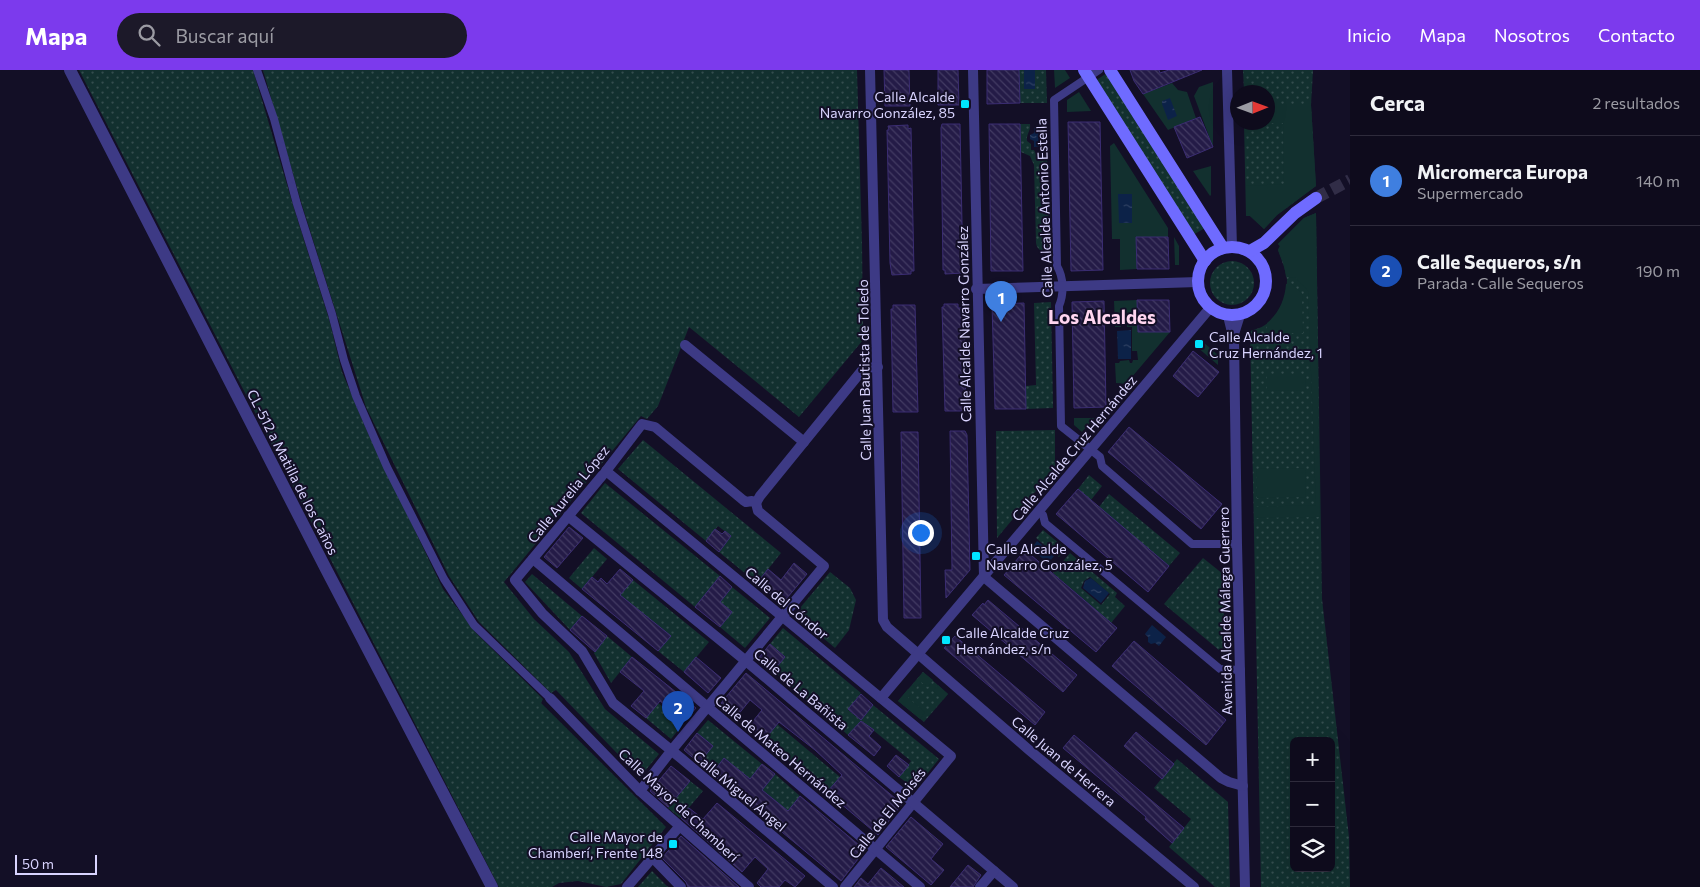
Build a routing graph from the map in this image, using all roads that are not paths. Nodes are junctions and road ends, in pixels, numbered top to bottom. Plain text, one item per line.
1 (70, 70) edge
2 (257, 70) edge
3 (870, 70) edge
4 (973, 70) edge
5 (1110, 70) edge
6 (1228, 70) edge
7 (1090, 72) edge
8 (1316, 198) tunnel mouth
9 (1227, 247) junction
10 (1254, 255) junction
11 (1205, 260) junction
12 (1198, 282) junction
13 (1062, 286) junction
14 (976, 288) junction
15 (1210, 308) junction
16 (1234, 315) junction
17 (686, 345) dead end
18 (878, 367) junction
19 (804, 442) junction
20 (1091, 449) junction
21 (606, 470) junction
22 (756, 503) junction
23 (1039, 512) junction
24 (568, 516) junction
25 (1232, 544) dead end
26 (533, 559) junction
27 (984, 577) junction
28 (515, 580) joint
29 (783, 617) junction
30 (919, 655) junction
31 (746, 661) junction
32 (1241, 670) junction
33 (550, 698) joint
34 (881, 698) junction
35 (707, 707) junction
36 (671, 751) junction
37 (951, 756) joint
38 (1242, 786) junction
39 (640, 791) junction
40 (913, 801) junction
41 (679, 827) junction
42 (876, 849) junction
43 (653, 858) junction
44 (994, 871) junction
45 (492, 887) edge
46 (627, 887) edge
47 (681, 887) edge
48 (749, 887) edge
49 (833, 887) edge
50 (845, 887) edge
51 (920, 887) edge
52 (980, 887) edge
53 (1013, 887) edge
54 (1194, 887) edge
55 (1245, 887) edge

1 - 45 street, CL-512 a Matilla de los Caños
2 - 33 street
3 - 18 street, Calle Juan Bautista de Toledo
4 - 14 street, Calle Alcalde Navarro González
5 - 9 main road
6 - 9 street
7 - 11 main road
7 - 13 street, Calle Alcalde Antonio Estella
8 - 10 main road
9 - 10 main road
9 - 11 main road
10 - 16 main road
11 - 12 main road
12 - 13 street
12 - 15 main road
13 - 14 street
13 - 20 street, Calle Alcalde Antonio Estella
14 - 27 street, Calle Alcalde Navarro González
15 - 16 main road
15 - 20 street, Calle Alcalde Cruz Hernández
16 - 32 street, Avenida Alcalde Málaga Guerrero
17 - 19 street
18 - 19 street
18 - 30 street, Calle Juan Bautista de Toledo
19 - 22 street
20 - 23 street, Calle Alcalde Cruz Hernández
20 - 25 street
21 - 22 street, Calle Aurelia López
21 - 24 street, Calle Aurelia López
21 - 29 street, Calle del Cóndor
22 - 29 street
23 - 27 street, Calle Alcalde Cruz Hernández
23 - 32 street
24 - 26 street, Calle Aurelia López
24 - 31 street, Calle de La Bañista
26 - 28 street, Calle Aurelia López
26 - 35 street, Calle de Mateo Hernández
27 - 30 street, Calle Alcalde Cruz Hernández
27 - 38 street
28 - 36 street, Calle Miguel Ángel
29 - 31 street
29 - 34 street, Calle del Cóndor
30 - 34 street, Calle Alcalde Cruz Hernández
30 - 54 street, Calle Juan de Herrera
31 - 35 street
31 - 40 street, Calle de La Bañista
32 - 38 street, Avenida Alcalde Málaga Guerrero
33 - 39 street, Calle Mayor de Chamberí
34 - 37 street, Calle del Cóndor
35 - 36 street
35 - 42 street, Calle de Mateo Hernández
36 - 39 street
36 - 49 street, Calle Miguel Ángel
37 - 40 street, Calle de El Moisés
38 - 55 street, Avenida Alcalde Málaga Guerrero
39 - 41 street, Calle Mayor de Chamberí
40 - 42 street, Calle de El Moisés
40 - 44 street, Calle de La Bañista
41 - 43 street
41 - 48 street, Calle Mayor de Chamberí
42 - 50 street, Calle de El Moisés
42 - 51 street, Calle de Mateo Hernández
43 - 46 street
43 - 47 street
44 - 52 street
44 - 53 street, Calle de La Bañista

